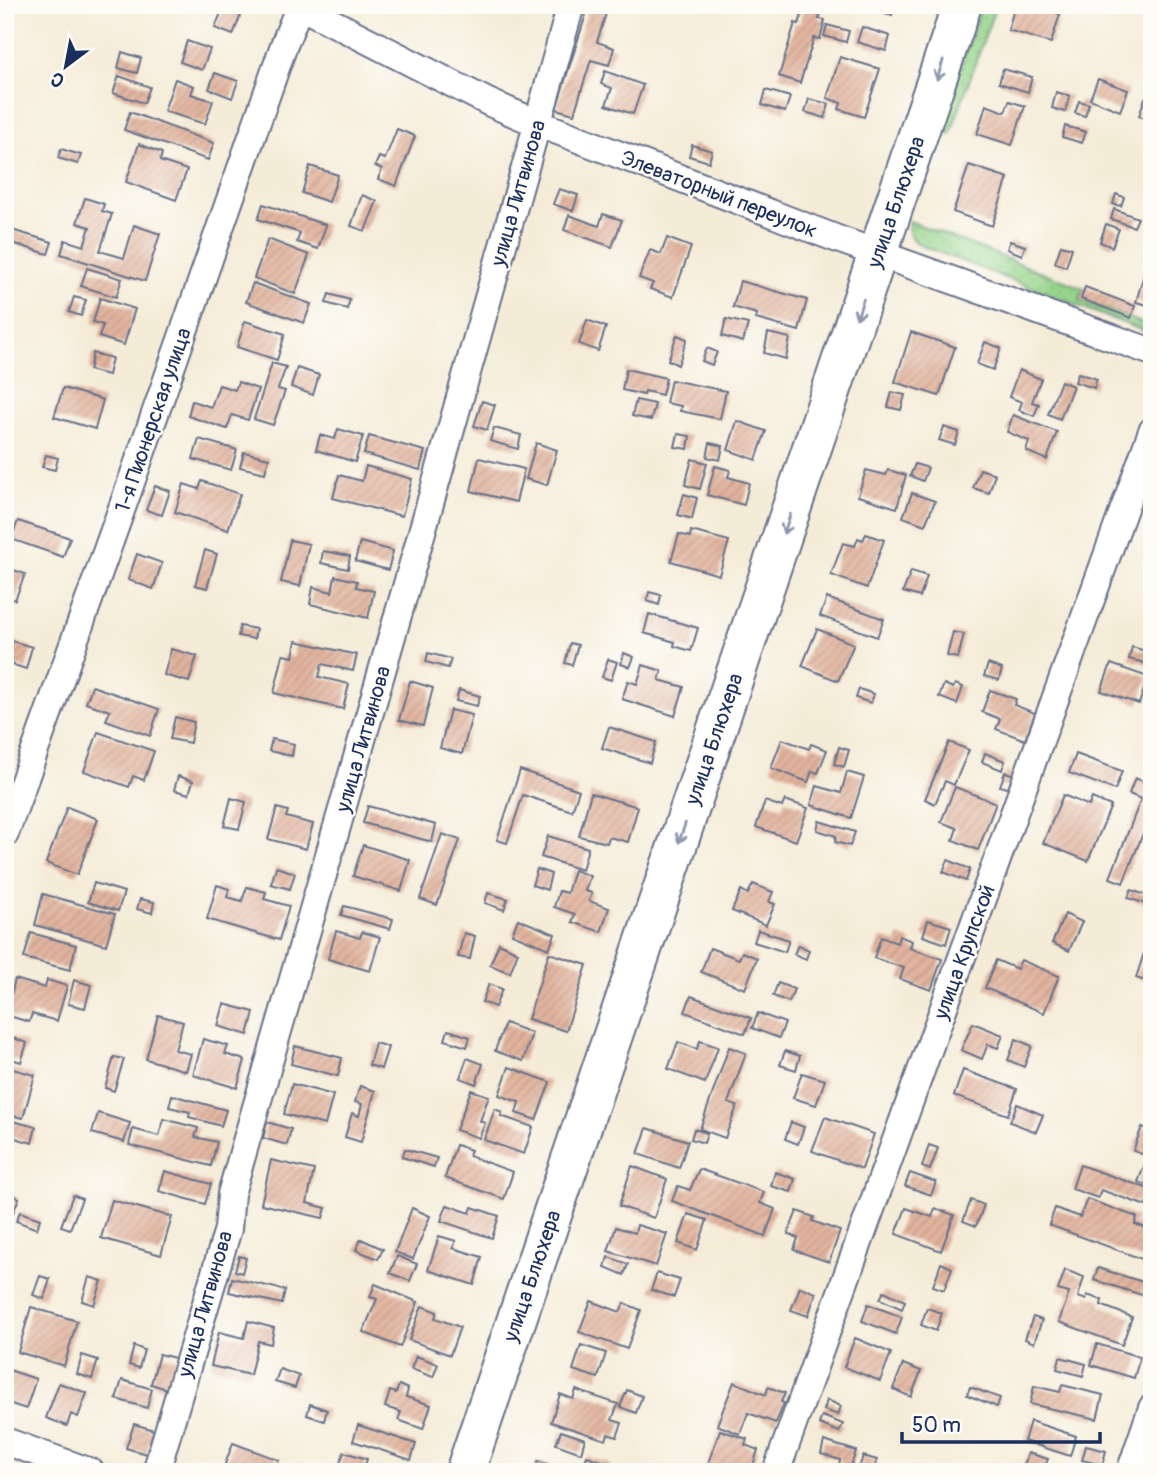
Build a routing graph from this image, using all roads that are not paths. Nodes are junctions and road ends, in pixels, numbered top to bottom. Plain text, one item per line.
1 (300, 5) edge
2 (572, 5) edge
3 (962, 5) edge
4 (537, 123) junction
5 (879, 253) junction
6 (1152, 352) edge
7 (1152, 431) edge
8 (5, 834) edge
9 (1152, 1408) edge
10 (5, 1441) edge
11 (91, 1472) edge
12 (156, 1472) edge
13 (465, 1472) edge
14 (776, 1472) edge
15 (1130, 1472) edge

1 - 4 street, Элеваторный переулок
1 - 8 street, 1-я Пионерская улица
2 - 4 street, улица Литвинова
3 -> 5 street, улица Блюхера
4 - 5 street, Элеваторный переулок
4 - 12 street, улица Литвинова
5 - 6 street, Элеваторный переулок
5 -> 13 street, улица Блюхера
7 - 14 street, улица Крупской
9 - 15 street
10 - 11 street

